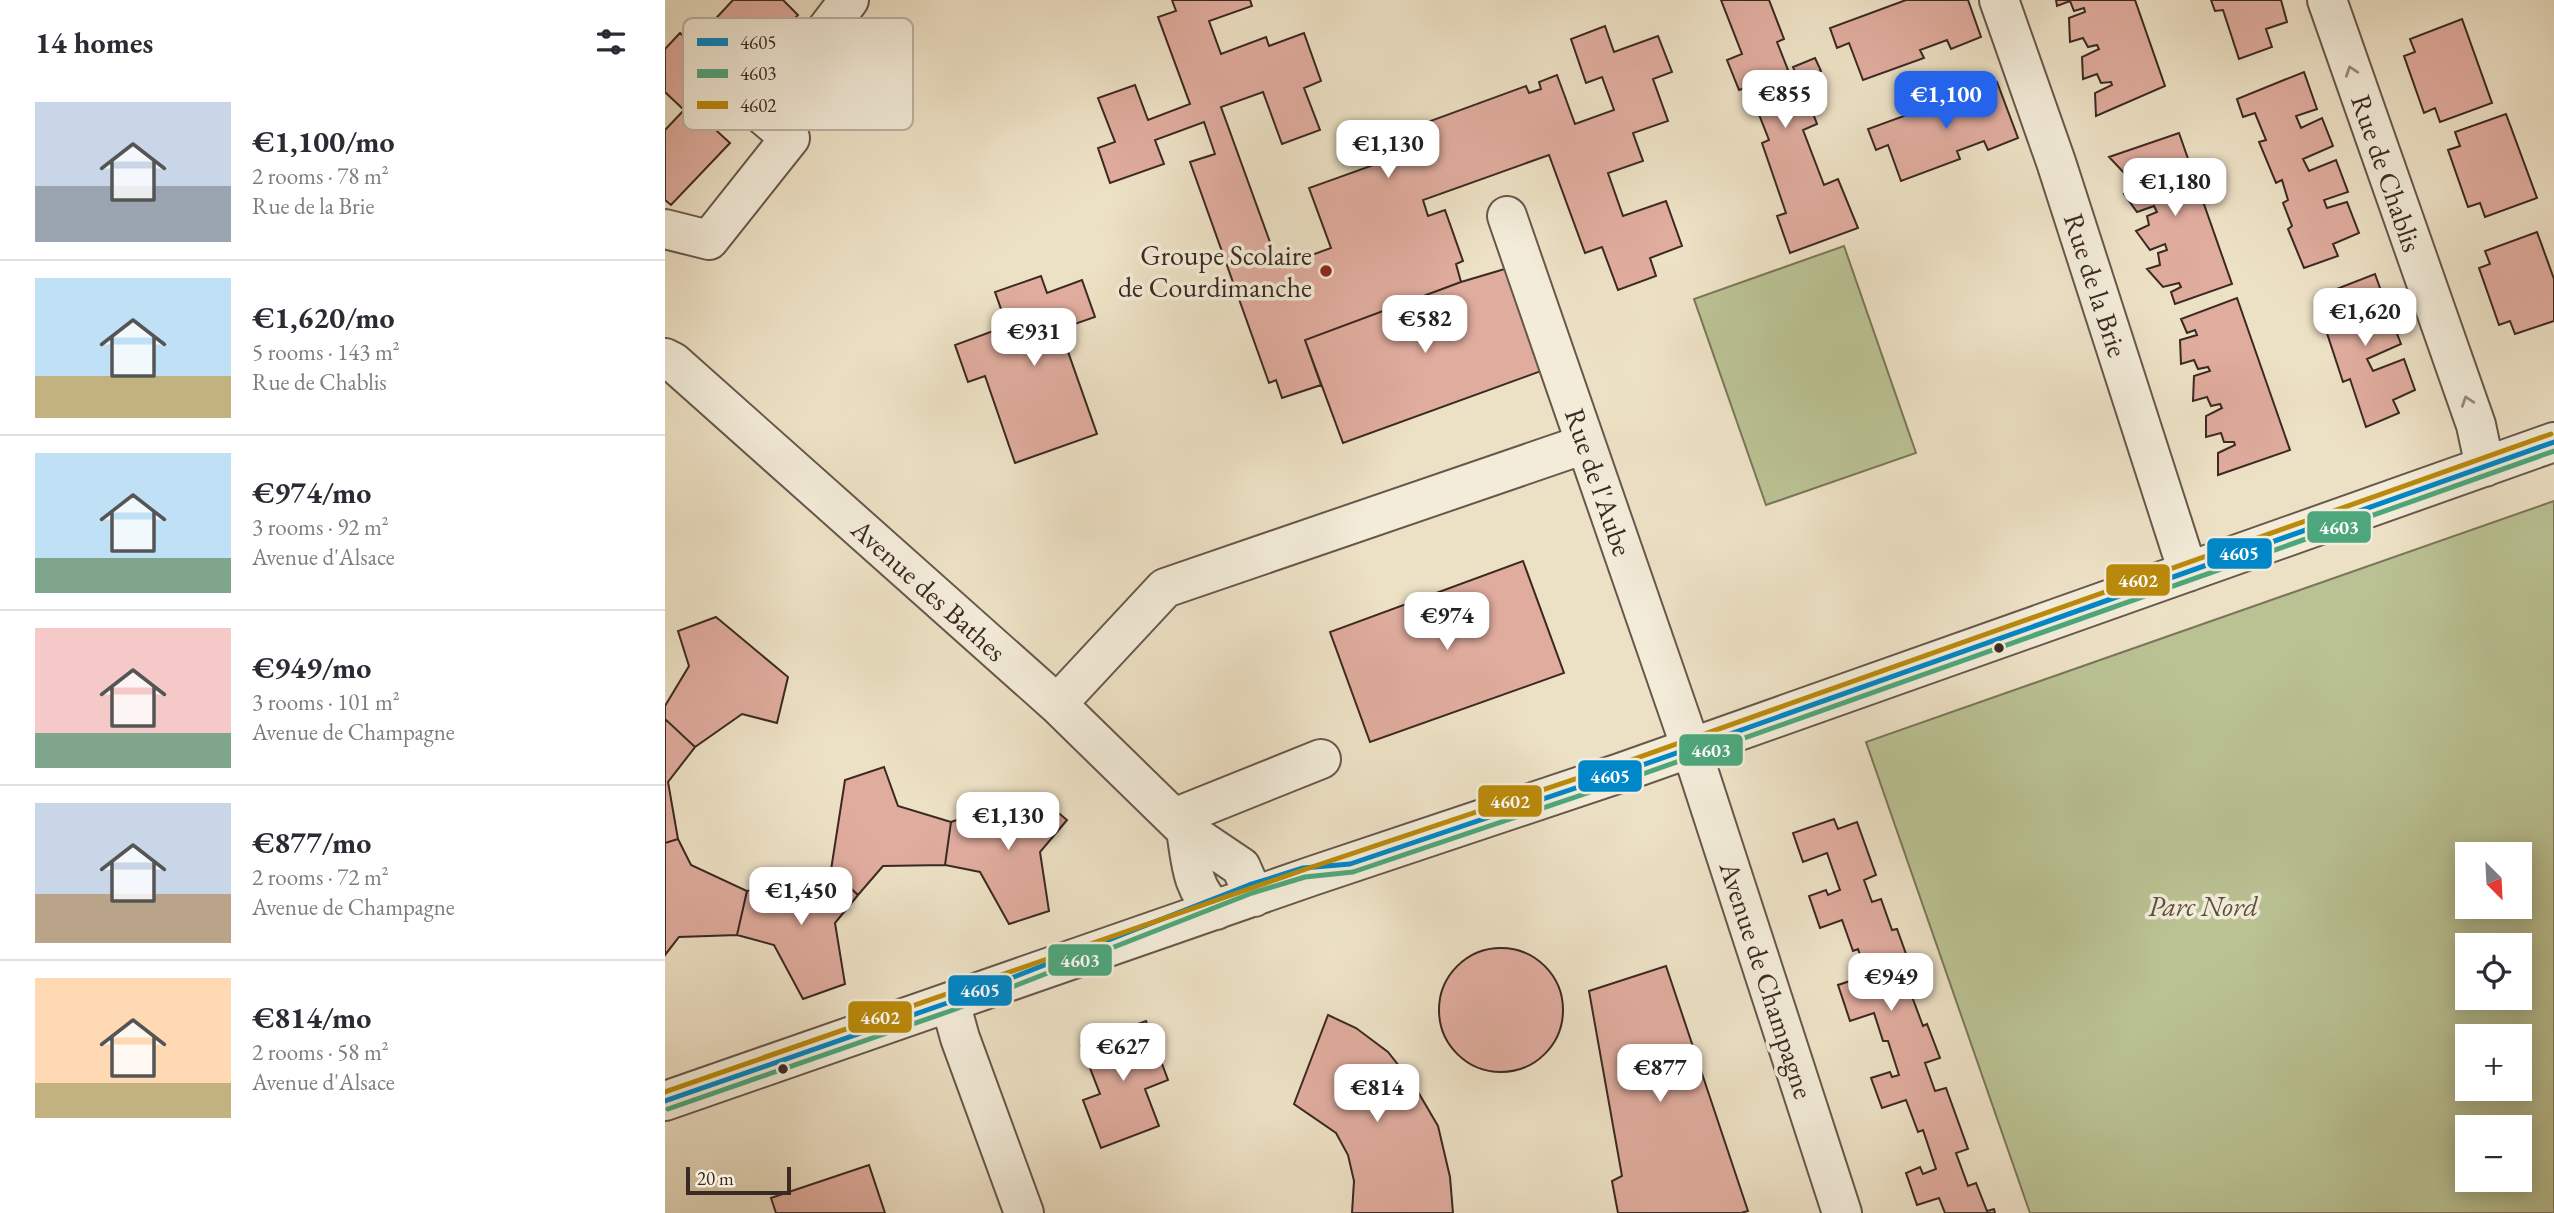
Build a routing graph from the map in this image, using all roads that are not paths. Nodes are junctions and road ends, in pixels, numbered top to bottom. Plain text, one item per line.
1 (849, 0) edge
2 (1999, 0) edge
3 (2327, 0) edge
4 (835, 18) edge
5 (781, 130) edge
6 (1507, 216) dead end
7 (665, 229) edge
8 (665, 358) edge
9 (2554, 442) edge
10 (1585, 444) junction
11 (2485, 467) junction
12 (2188, 572) junction
13 (1057, 704) junction
14 (1691, 748) junction
15 (1321, 759) dead end
16 (1180, 824) junction
17 (1252, 891) junction
18 (1211, 906) junction
19 (950, 1002) junction
20 (665, 1101) edge
21 (1024, 1213) edge
22 (1842, 1213) edge

1 - 4 street
2 - 12 street, Rue de la Brie
11 -> 3 street, Rue de Chablis
5 - 7 street
6 - 10 street, Rue de l'Aube
8 - 13 street, Avenue des Bathes
9 - 11 street
10 - 13 street
10 - 14 street, Rue de l'Aube
11 - 12 street
12 - 14 street
13 - 16 street, Avenue des Bathes
14 - 17 street
14 - 22 street, Avenue de Champagne
15 - 16 street
16 - 17 street, Avenue des Bathes
16 - 18 street
17 - 18 street
18 - 19 street
19 - 20 street
19 - 21 street

